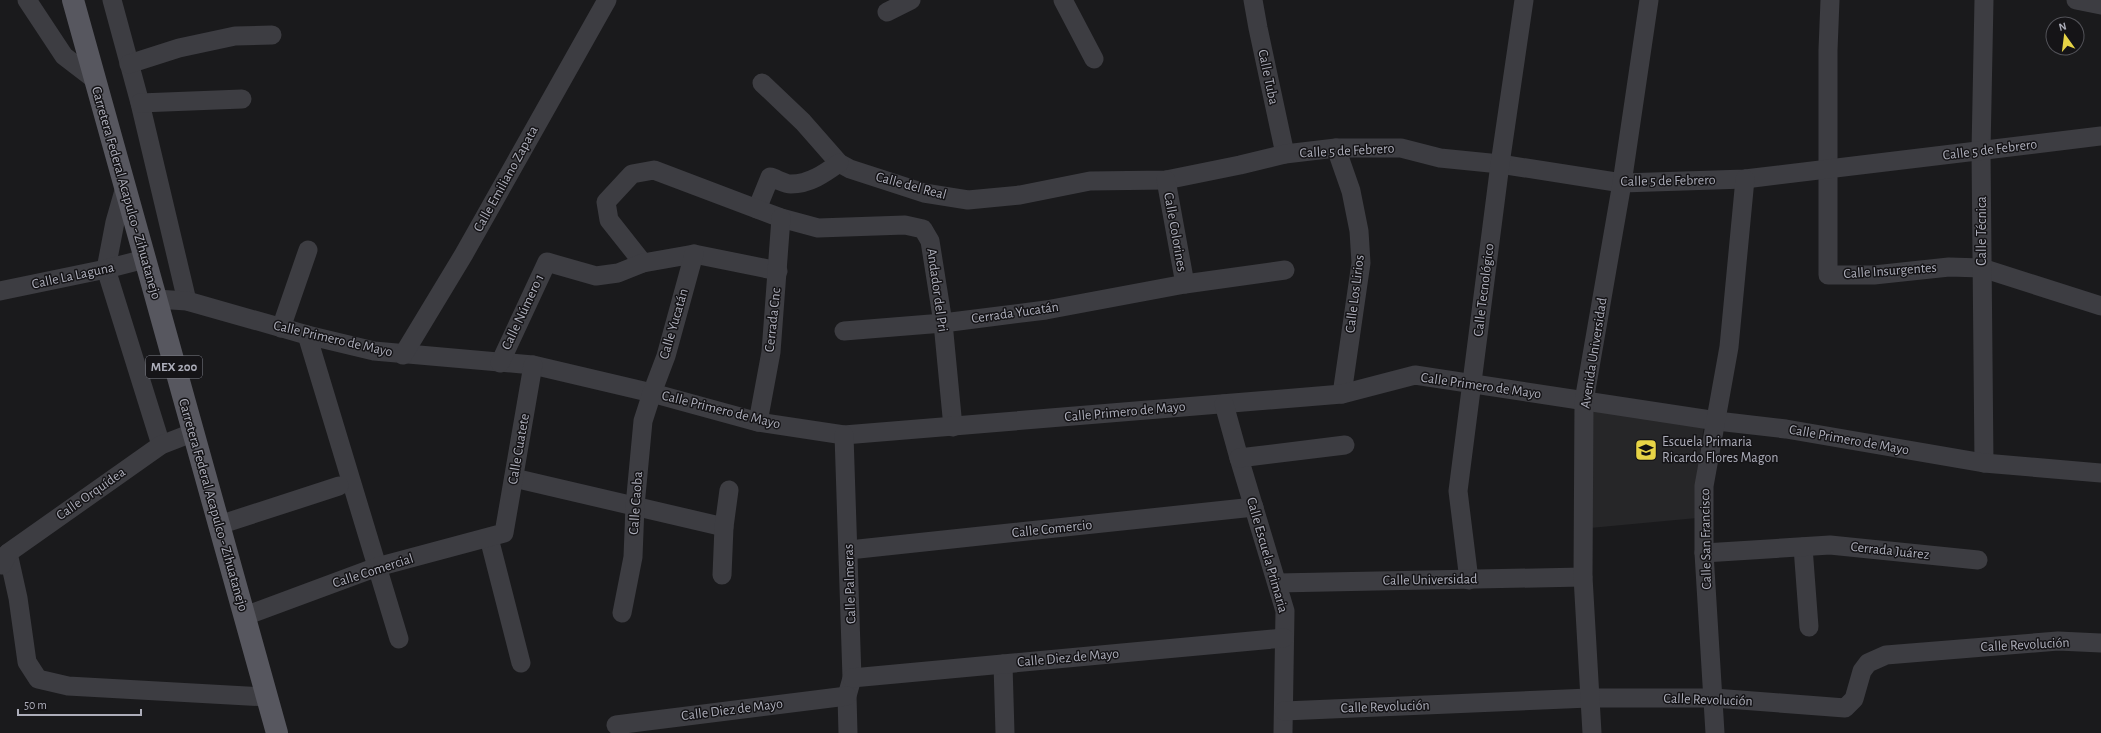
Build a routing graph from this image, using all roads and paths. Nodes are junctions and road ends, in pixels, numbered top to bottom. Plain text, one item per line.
1 (27, 0) edge
2 (73, 0) edge
3 (112, 0) edge
4 (607, 0) edge
5 (911, 0) edge
6 (1063, 0) edge
7 (1253, 0) edge
8 (1524, 0) edge
9 (1649, 0) edge
10 (1830, 0) edge
11 (1984, 0) edge
12 (2076, 0) edge
13 (2101, 5) edge
14 (887, 12) dead end
15 (272, 35) dead end
16 (1094, 59) dead end
17 (130, 64) junction
18 (94, 79) junction
19 (762, 83) dead end
20 (242, 99) dead end
21 (140, 103) junction
22 (2101, 136) edge
23 (1336, 148) junction
24 (1981, 151) junction
25 (1286, 154) junction
26 (839, 163) junction
27 (1500, 164) junction
28 (1827, 170) junction
29 (1745, 179) junction
30 (1166, 180) junction
31 (1622, 183) junction
32 (125, 187) junction
33 (757, 209) junction
34 (781, 218) junction
35 (308, 250) dead end
36 (694, 254) junction
37 (145, 259) junction
38 (643, 263) junction
39 (1982, 268) junction
40 (106, 269) junction
41 (1285, 270) dead end
42 (778, 271) junction
43 (1185, 284) junction
44 (0, 291) edge
45 (156, 298) junction
46 (188, 301) junction
47 (2101, 306) edge
48 (943, 323) junction
49 (281, 328) junction
50 (844, 331) dead end
51 (308, 335) junction
52 (402, 355) junction
53 (500, 363) junction
54 (533, 365) junction
55 (1472, 383) junction
56 (652, 393) junction
57 (1342, 394) junction
58 (1584, 401) junction
59 (1224, 404) junction
60 (1717, 421) junction
61 (758, 422) junction
62 (952, 427) junction
63 (192, 433) junction
64 (844, 435) junction
65 (160, 445) junction
66 (1345, 445) dead end
67 (1239, 458) junction
68 (1984, 463) junction
69 (2101, 473) edge
70 (514, 478) junction
71 (339, 486) dead end
72 (728, 490) dead end
73 (635, 506) junction
74 (1254, 507) junction
75 (219, 525) junction
76 (724, 527) junction
77 (496, 535) junction
78 (1803, 547) junction
79 (849, 550) junction
80 (1704, 553) junction
81 (1978, 560) dead end
82 (4, 561) edge
83 (377, 567) junction
84 (722, 575) dead end
85 (1583, 577) junction
86 (1469, 580) junction
87 (1277, 583) junction
88 (622, 613) dead end
89 (245, 616) junction
90 (1809, 627) dead end
91 (1284, 638) junction
92 (399, 639) dead end
93 (2101, 643) edge
94 (521, 663) dead end
95 (1003, 664) junction
96 (850, 687) junction
97 (267, 697) junction
98 (1589, 698) junction
99 (1714, 698) junction
100 (1284, 711) junction
101 (616, 725) dead end
102 (277, 733) edge
103 (848, 733) edge
104 (1005, 733) edge
105 (1283, 733) edge
106 (1592, 733) edge
107 (1715, 733) edge

1 - 18 street
2 - 18 main road, Carretera Federal Acapulco - Zihuatanejo / MEX 200
3 - 17 street
4 - 52 street, Calle Emiliano Zapata
5 - 14 street
6 - 16 street
7 - 25 street, Calle Tuba
8 - 27 street, Calle Tecnológico
9 - 31 street, Avenida Universidad
10 - 28 street, Calle Insurgentes
11 - 24 street, Calle Técnica
12 - 13 street
15 - 17 street
17 - 21 street
18 - 32 main road, Carretera Federal Acapulco - Zihuatanejo / MEX 200
19 - 26 street, Calle del Real
20 - 21 street
21 - 46 street
22 - 24 street, Calle 5 de Febrero
23 - 25 street, Calle 5 de Febrero
23 - 27 street, Calle 5 de Febrero
23 - 57 street, Calle Los Lirios
24 - 28 street, Calle 5 de Febrero
24 - 39 street, Calle Técnica
25 - 30 street, Calle 5 de Febrero
26 - 30 street, Calle del Real
26 - 33 street
27 - 31 street, Calle 5 de Febrero
27 - 55 street, Calle Tecnológico
28 - 29 street, Calle 5 de Febrero
28 - 39 street, Calle Insurgentes
29 - 31 street, Calle 5 de Febrero
29 - 60 street, Calle San Francisco
30 - 43 street, Calle Colorines
31 - 58 street, Avenida Universidad
32 - 37 main road, Carretera Federal Acapulco - Zihuatanejo / MEX 200
32 - 40 street
33 - 34 street, Andador del Pri
33 - 38 street, Andador del Pri
34 - 42 street, Cerrada Cnc
34 - 48 street, Andador del Pri
35 - 49 street
36 - 38 street
36 - 42 street
36 - 56 street, Calle Yucatán
37 - 40 street, Calle La Laguna
37 - 45 main road, Carretera Federal Acapulco - Zihuatanejo / MEX 200
38 - 53 street, Calle Número 1
39 - 47 street, Calle Insurgentes
39 - 68 street, Calle Técnica
40 - 44 street, Calle La Laguna
40 - 65 street
41 - 43 street, Cerrada Yucatán
42 - 61 street, Cerrada Cnc
43 - 48 street, Cerrada Yucatán
45 - 46 street, Calle Primero de Mayo
45 - 63 main road, Carretera Federal Acapulco - Zihuatanejo / MEX 200
46 - 49 street, Calle Primero de Mayo
48 - 50 street, Cerrada Yucatán
48 - 62 street, Andador del Pri
49 - 51 street, Calle Primero de Mayo
51 - 52 street, Calle Primero de Mayo
51 - 83 street
52 - 53 street, Calle Primero de Mayo
53 - 54 street, Calle Primero de Mayo
54 - 56 street, Calle Primero de Mayo
54 - 70 street, Calle Cuatete
55 - 57 street, Calle Primero de Mayo
55 - 58 street, Calle Primero de Mayo
55 - 86 street, Calle Tecnológico
56 - 61 street, Calle Primero de Mayo
56 - 73 street, Calle Caoba
57 - 59 street, Calle Primero de Mayo
58 - 60 street, Calle Primero de Mayo
58 - 85 street, Avenida Universidad
59 - 62 street, Calle Primero de Mayo
59 - 67 street, Calle Escuela Primaria
60 - 68 street, Calle Primero de Mayo
60 - 80 street, Calle San Francisco
61 - 64 street, Calle Primero de Mayo
62 - 64 street, Calle Primero de Mayo
63 - 65 street, Calle Orquídea
63 - 75 main road, Carretera Federal Acapulco - Zihuatanejo / MEX 200
64 - 79 street, Calle Palmeras
65 - 82 street, Calle Orquídea
66 - 67 street
67 - 74 street, Calle Escuela Primaria
68 - 69 street, Calle Primero de Mayo
70 - 73 street
70 - 77 street, Calle Cuatete
71 - 75 street
72 - 76 street
73 - 76 street
73 - 88 street, Calle Caoba
74 - 79 street, Calle Comercio
74 - 87 street, Calle Escuela Primaria
75 - 89 main road, Carretera Federal Acapulco - Zihuatanejo / MEX 200
76 - 84 street
77 - 83 street, Calle Comercial
77 - 94 street, Calle Cuatete
78 - 80 street, Cerrada Juárez
78 - 81 street, Cerrada Juárez
78 - 90 street
79 - 96 street, Calle Palmeras
80 - 99 street, Calle San Francisco
82 - 97 street
83 - 89 street, Calle Comercial
83 - 92 street
85 - 86 street, Calle Universidad
85 - 98 street, Avenida Universidad
86 - 87 street, Calle Universidad
87 - 91 street, Calle Escuela Primaria
89 - 97 main road, Carretera Federal Acapulco - Zihuatanejo / MEX 200
91 - 95 street, Calle Diez de Mayo
91 - 100 street, Calle Escuela Primaria
93 - 99 street, Calle Revolución
95 - 96 street, Calle Diez de Mayo
95 - 104 street
96 - 101 street, Calle Diez de Mayo
96 - 103 street, Calle Palmeras
97 - 102 main road, Carretera Federal Acapulco - Zihuatanejo / MEX 200
98 - 99 street, Calle Revolución
98 - 100 street, Calle Revolución
98 - 106 street, Avenida Universidad
99 - 107 street, Calle San Francisco
100 - 105 street, Calle Escuela Primaria

